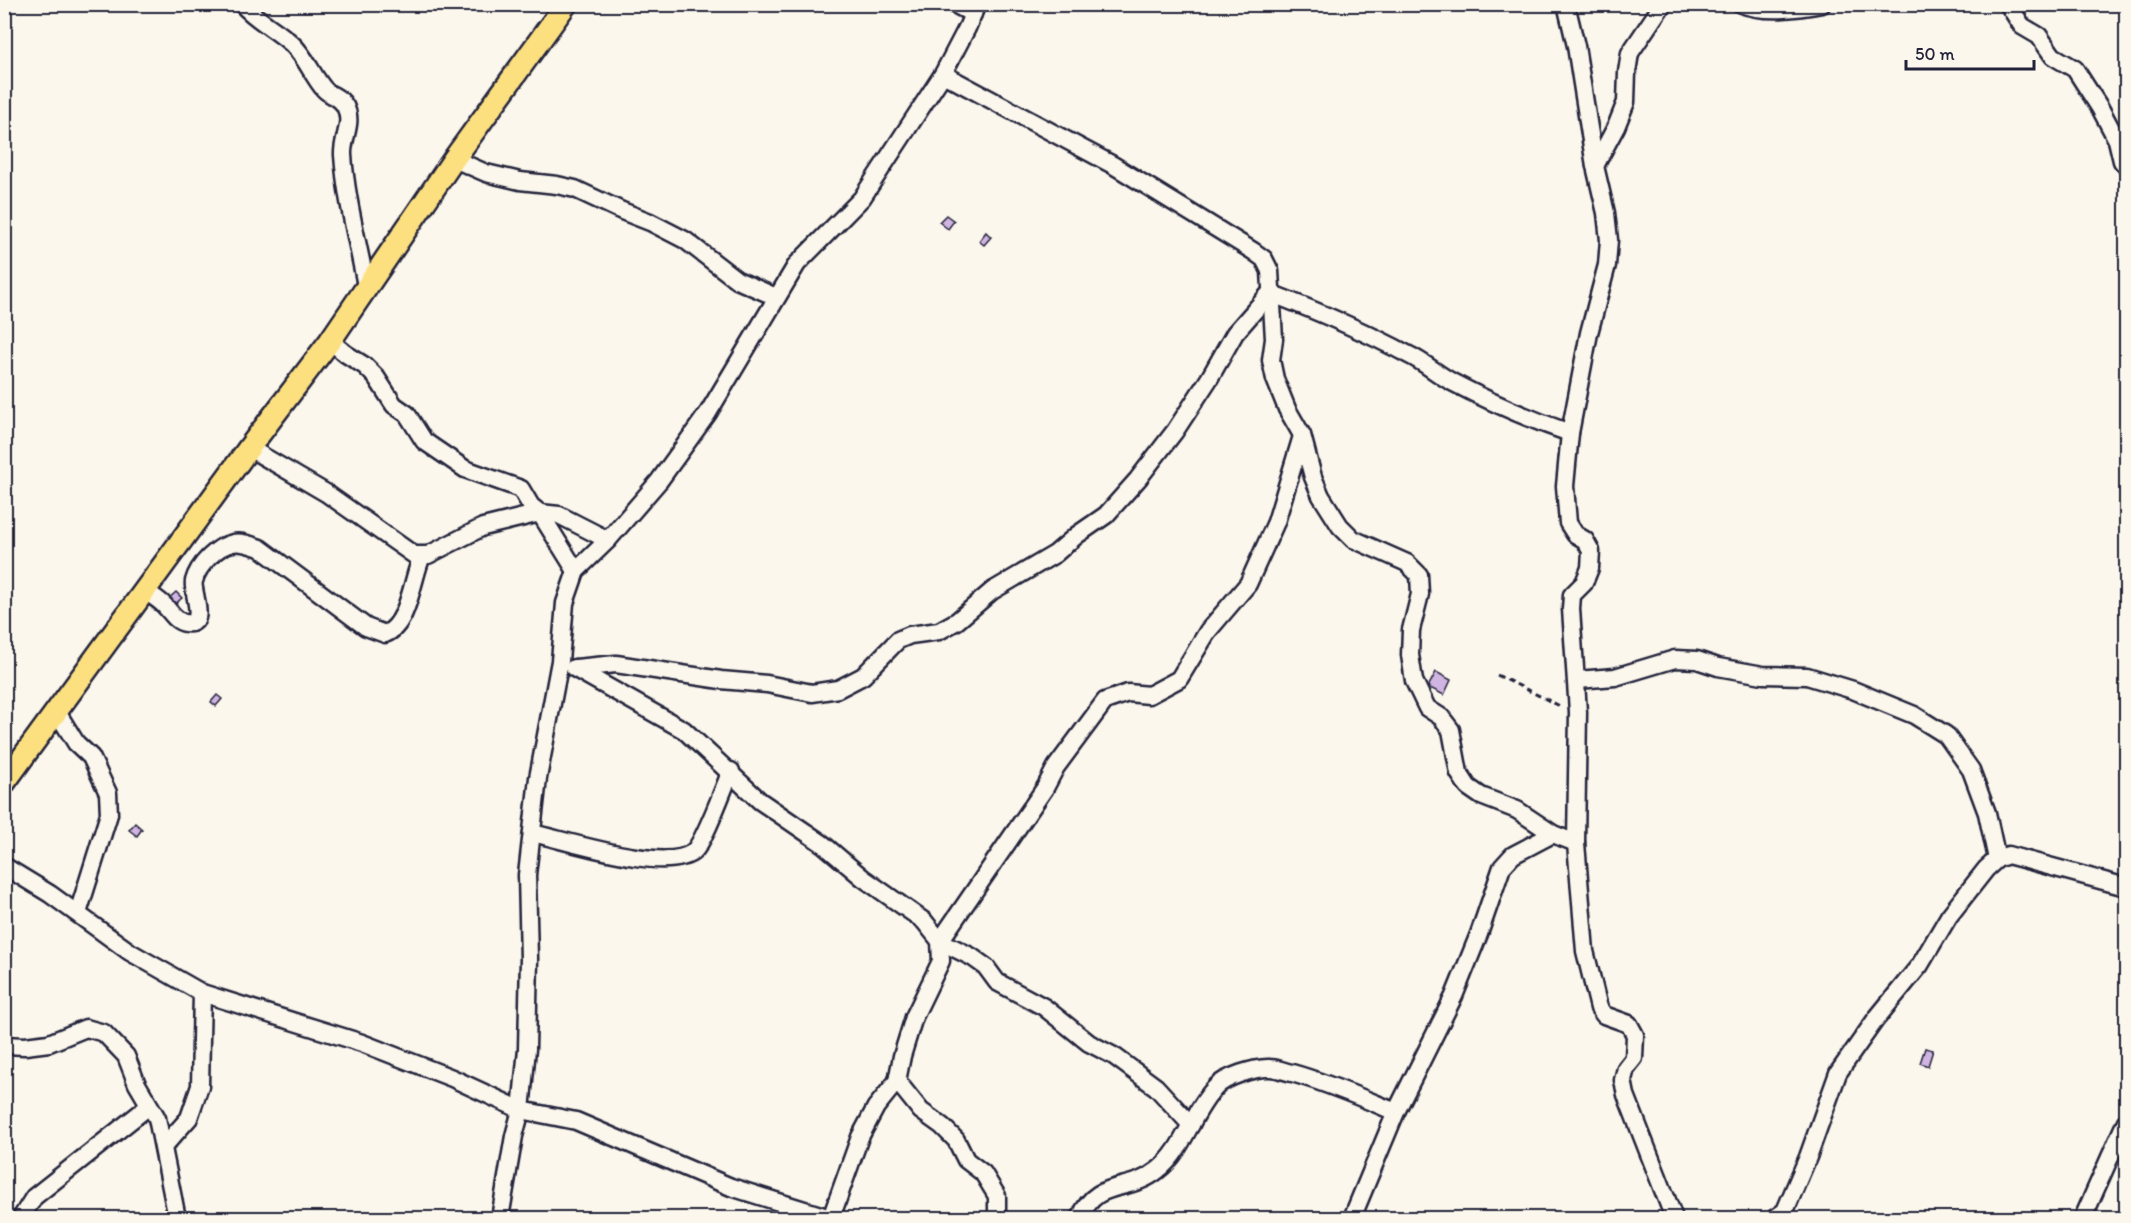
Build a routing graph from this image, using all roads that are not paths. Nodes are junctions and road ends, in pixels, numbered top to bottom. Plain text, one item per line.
1 (242, 4) edge
2 (566, 4) edge
3 (954, 4) edge
4 (1566, 4) edge
5 (1663, 4) edge
6 (1741, 4) edge
7 (1822, 4) edge
8 (2008, 4) edge
9 (975, 9) edge
10 (943, 74) junction
11 (454, 159) junction
12 (2127, 165) edge
13 (1594, 166) junction
14 (366, 286) junction
15 (1270, 292) junction
16 (776, 297) junction
17 (330, 341) junction
18 (1570, 433) junction
19 (1302, 435) junction
20 (249, 448) junction
21 (540, 513) junction
22 (608, 540) junction
23 (422, 556) junction
24 (576, 571) junction
25 (146, 591) junction
26 (560, 661) junction
27 (576, 668) junction
28 (1577, 680) junction
29 (57, 712) junction
30 (731, 771) junction
31 (4, 783) edge
32 (532, 832) junction
33 (1553, 834) junction
34 (1576, 843) junction
35 (1997, 859) junction
36 (4, 866) edge
37 (2127, 887) edge
38 (78, 913) junction
39 (940, 941) junction
40 (202, 993) junction
41 (4, 1045) edge
42 (897, 1081) junction
43 (149, 1106) junction
44 (521, 1110) junction
45 (1396, 1112) junction
46 (2127, 1121) edge
47 (1191, 1125) junction
48 (164, 1146) junction
49 (21, 1218) edge
50 (177, 1218) edge
51 (500, 1218) edge
52 (830, 1218) edge
53 (997, 1218) edge
54 (1080, 1218) edge
55 (1352, 1218) edge
56 (1674, 1218) edge
57 (1775, 1218) edge
58 (2083, 1218) edge

1 - 14 street
2 - 11 main road
3 - 9 street
4 - 13 street
5 - 13 street
6 - 7 street
8 - 12 street
9 - 10 street
10 - 15 street
10 - 16 street
11 - 14 main road
11 - 16 street
13 - 18 street
14 - 17 main road
15 - 18 street
15 - 19 street
15 - 27 street
16 - 22 street
17 - 20 main road
17 - 21 street
18 - 28 street
19 - 33 street
19 - 39 street
20 - 23 street
20 - 25 main road
21 - 22 street
21 - 23 street
21 - 24 street
22 - 24 street
23 - 25 street
24 - 26 street
25 - 29 main road
26 - 27 street
26 - 32 street
27 - 30 street
28 - 34 street
28 - 35 street
29 - 31 main road
29 - 38 street
30 - 32 street
30 - 39 street
32 - 44 street
33 - 34 street
33 - 45 street
34 - 56 street
35 - 37 street
35 - 57 street
36 - 38 street
38 - 40 street
39 - 42 street
39 - 47 street
40 - 44 street
40 - 48 street
41 - 43 street
42 - 52 street
42 - 53 street
43 - 48 street
43 - 49 street
44 - 51 street
44 - 52 street
45 - 47 street
45 - 55 street
46 - 58 street
47 - 54 street
48 - 50 street

